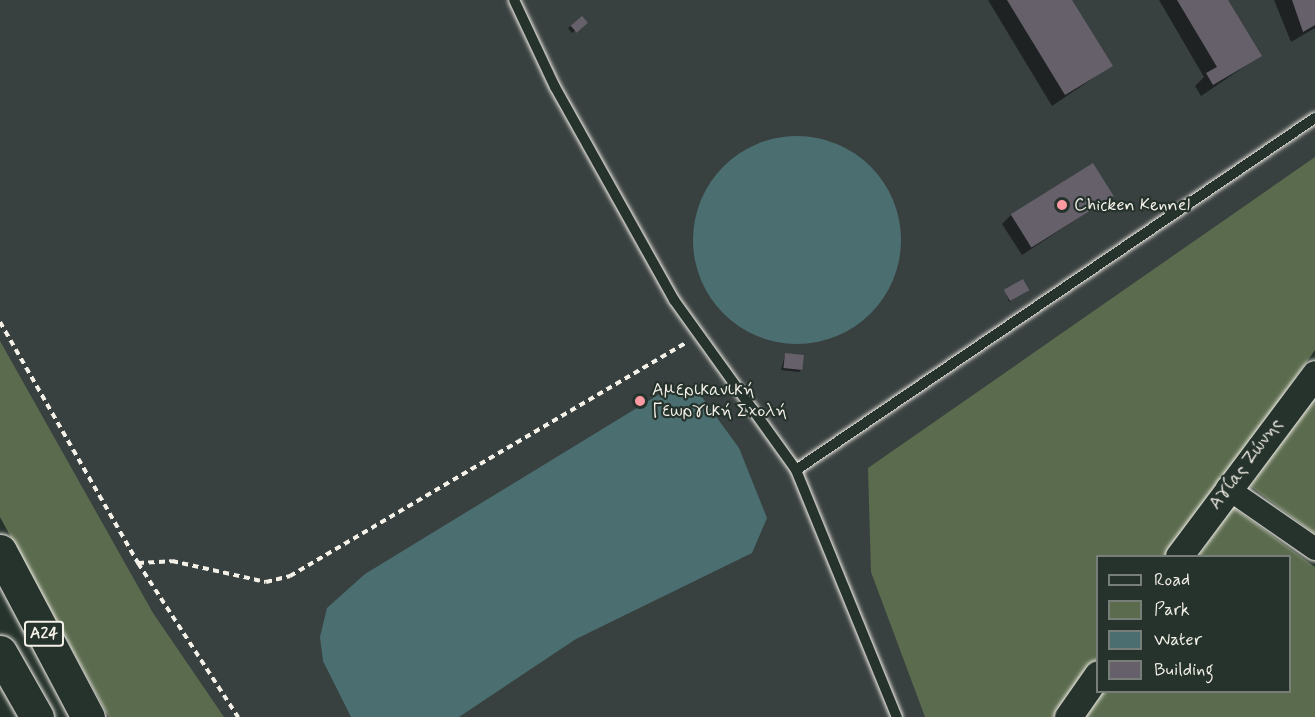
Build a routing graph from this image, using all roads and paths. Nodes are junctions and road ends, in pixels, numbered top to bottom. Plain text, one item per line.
1 (514, 0) edge
2 (1315, 118) edge
3 (0, 322) edge
4 (698, 335) junction
5 (1315, 374) edge
6 (796, 470) junction
7 (1227, 488) junction
8 (1315, 549) edge
9 (0, 551) edge
10 (1180, 555) edge
11 (138, 564) junction
12 (0, 652) edge
13 (1096, 677) edge
14 (37, 717) edge
15 (88, 717) edge
16 (238, 717) edge
17 (897, 717) edge
18 (1068, 717) edge

1 - 4 lane
2 - 6 lane
3 - 11 path
4 - 6 lane
4 - 11 path
5 - 7 street, Αγίας Ζώνης
6 - 17 lane
7 - 8 street
7 - 10 street, Αγίας Ζώνης
9 - 15 highway, Α24
11 - 16 path
12 - 14 highway, Α24
13 - 18 street

